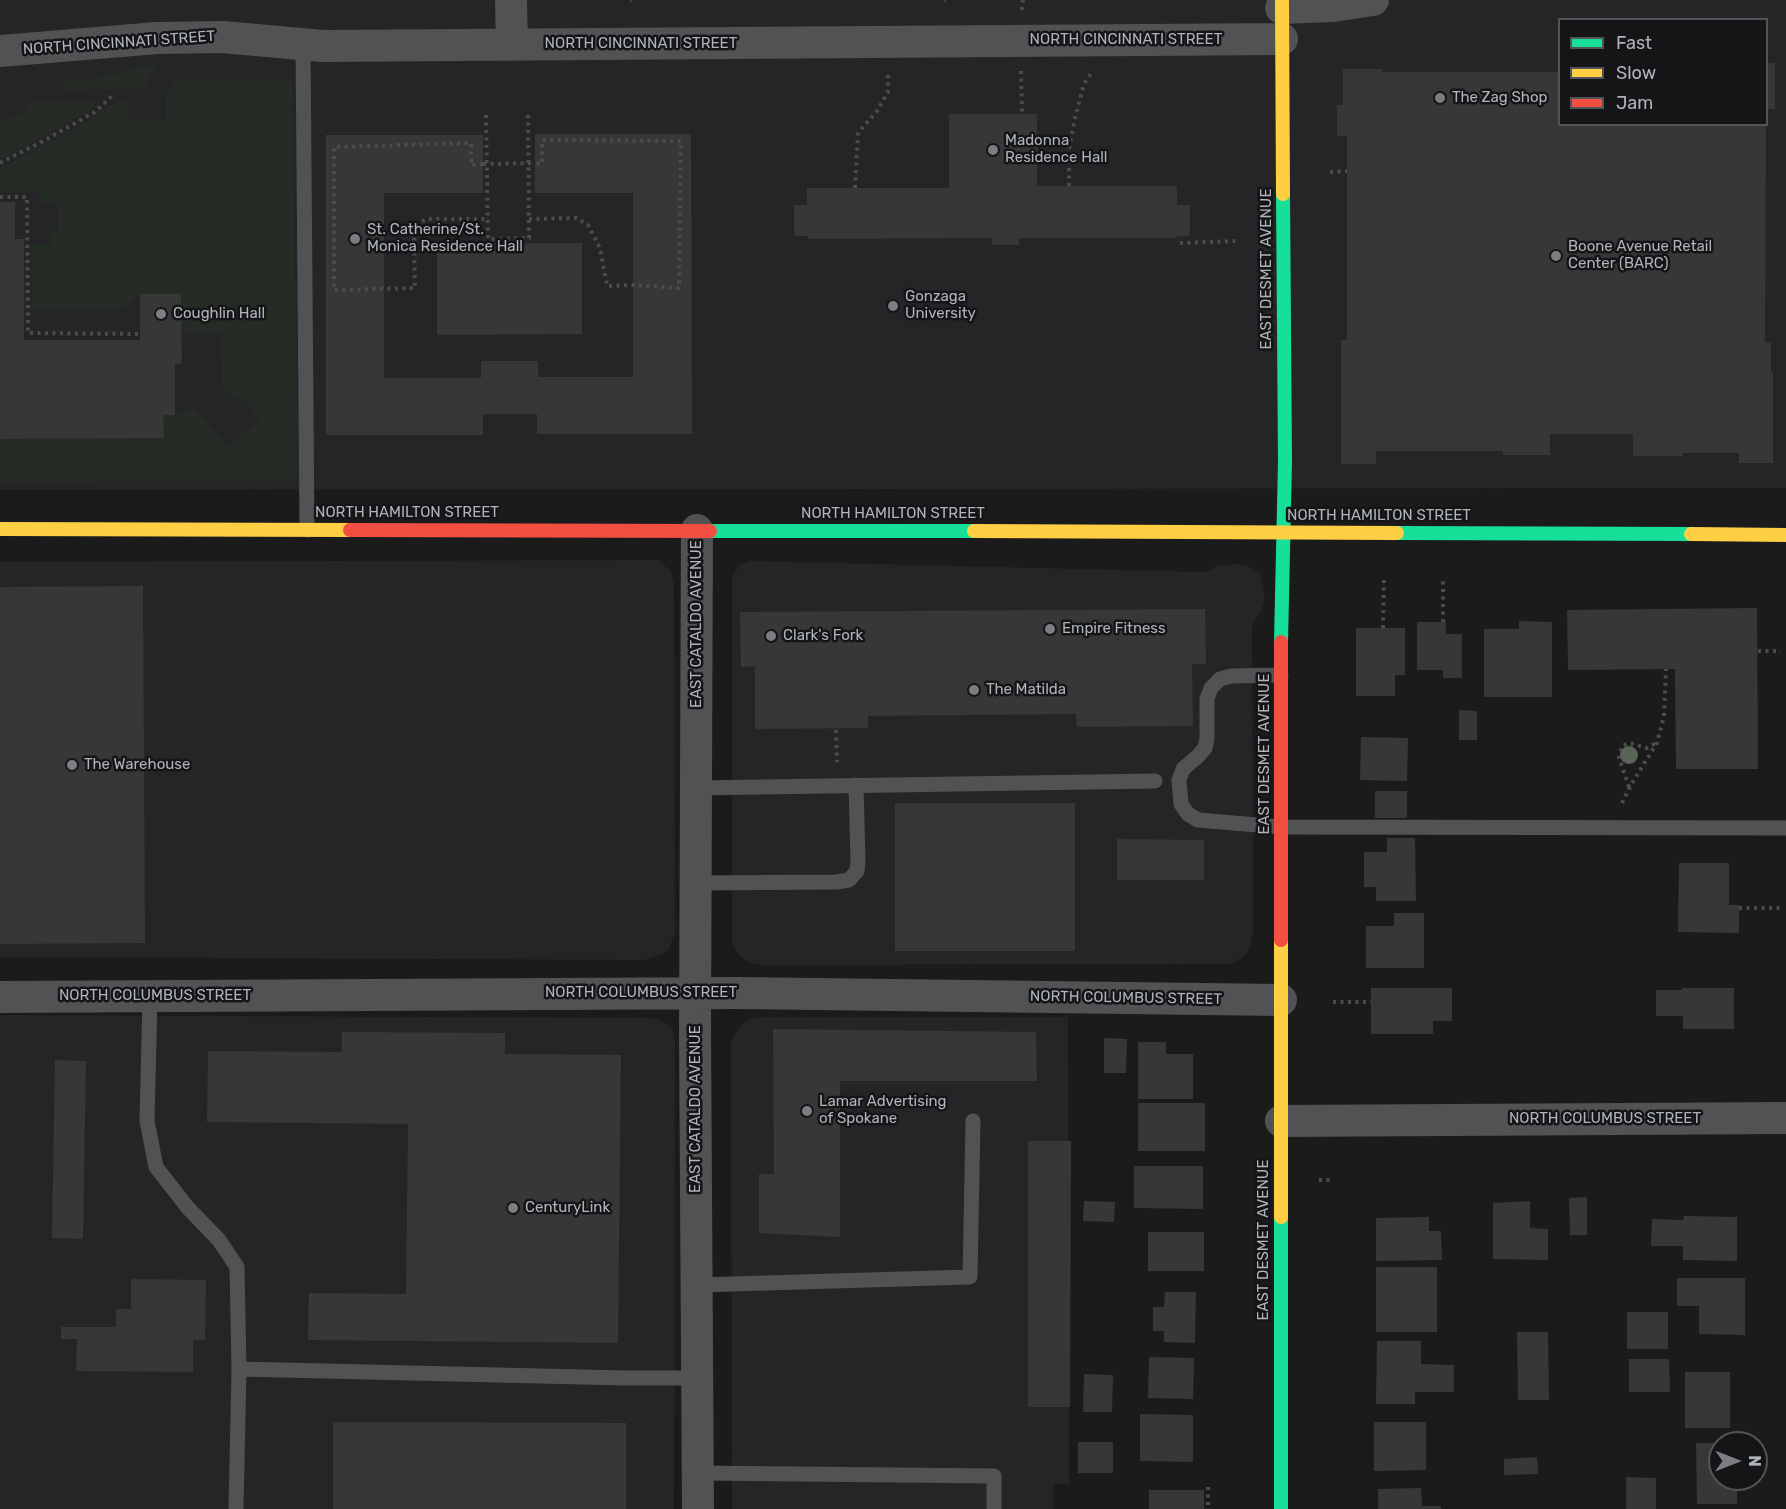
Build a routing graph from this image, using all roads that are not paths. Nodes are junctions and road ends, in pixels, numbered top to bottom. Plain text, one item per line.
1 (511, 0) edge
2 (1373, 0) edge
3 (1282, 4) edge
4 (1282, 39) junction
5 (303, 44) junction
6 (512, 45) junction
7 (0, 51) edge
8 (0, 529) edge
9 (307, 530) junction
10 (697, 530) junction
11 (1282, 532) junction
12 (1786, 535) edge
13 (1281, 675) junction
14 (1155, 781) dead end
15 (856, 785) junction
16 (696, 788) junction
17 (1281, 827) junction
18 (1786, 828) edge
19 (696, 883) junction
20 (695, 993) junction
21 (150, 996) junction
22 (0, 997) edge
23 (1281, 1000) junction
24 (1786, 1118) edge
25 (973, 1121) dead end
26 (1281, 1121) junction
27 (697, 1285) junction
28 (239, 1369) junction
29 (697, 1378) junction
30 (698, 1473) junction
31 (236, 1509) edge
32 (698, 1509) edge
33 (994, 1509) edge
34 (1281, 1509) edge

1 - 6 street
2 - 3 street
3 - 4 main road, EAST DESMET AVENUE
4 - 6 street, NORTH CINCINNATI STREET
4 - 11 main road, EAST DESMET AVENUE
5 - 6 street, NORTH CINCINNATI STREET
5 - 7 street, NORTH CINCINNATI STREET
5 - 9 lane
8 - 9 main road, NORTH HAMILTON STREET
9 - 10 main road, NORTH HAMILTON STREET
10 - 11 main road, NORTH HAMILTON STREET
10 - 16 street, EAST CATALDO AVENUE
11 - 12 main road, NORTH HAMILTON STREET
11 - 13 main road, EAST DESMET AVENUE
13 - 17 main road, EAST DESMET AVENUE
13 - 17 lane
14 - 15 lane
15 - 16 lane
15 - 19 lane
16 - 19 street, EAST CATALDO AVENUE
17 - 18 lane
17 - 23 main road, EAST DESMET AVENUE
19 - 20 street, EAST CATALDO AVENUE
20 - 21 street, NORTH COLUMBUS STREET
20 - 23 street, NORTH COLUMBUS STREET
20 - 27 street, EAST CATALDO AVENUE
21 - 22 street, NORTH COLUMBUS STREET
21 - 28 lane
23 - 26 main road, EAST DESMET AVENUE
24 - 26 street, NORTH COLUMBUS STREET
25 - 27 lane
26 - 34 main road, EAST DESMET AVENUE
27 - 29 street, EAST CATALDO AVENUE
28 - 29 lane
28 - 31 lane
29 - 30 street, EAST CATALDO AVENUE
30 - 32 street, EAST CATALDO AVENUE
30 - 33 lane

